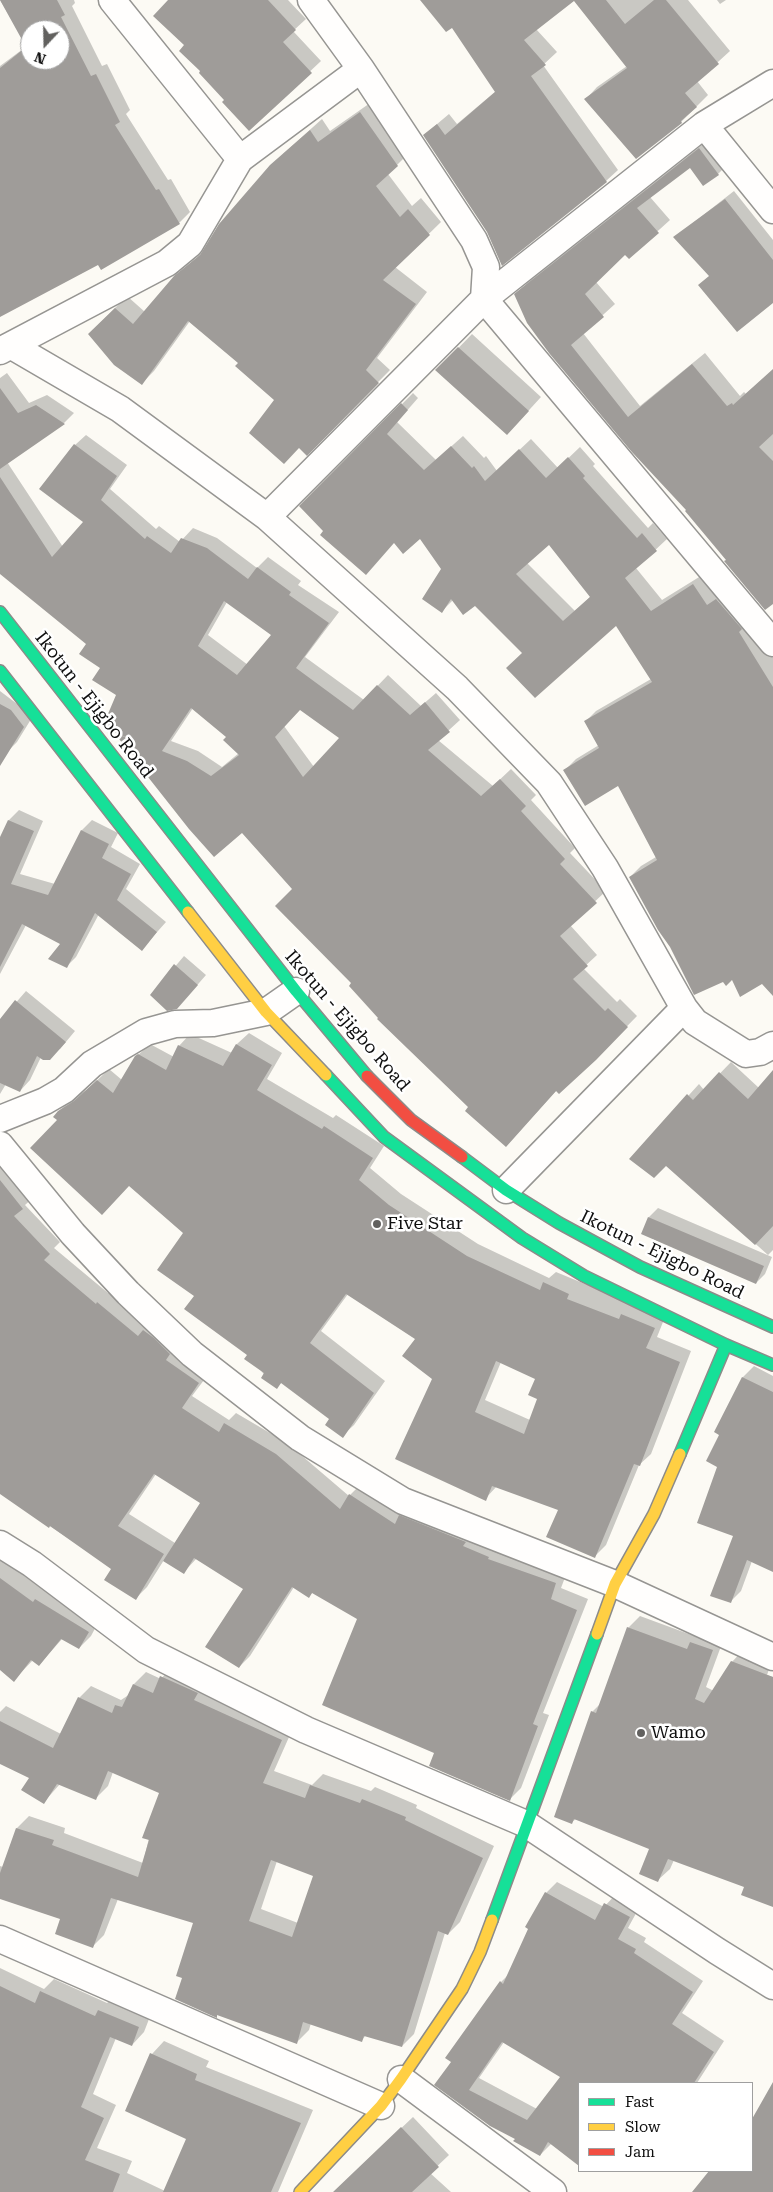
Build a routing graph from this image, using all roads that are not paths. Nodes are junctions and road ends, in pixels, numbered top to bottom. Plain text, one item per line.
1 (112, 0) edge
2 (312, 0) edge
3 (361, 69) junction
4 (773, 84) edge
5 (704, 125) junction
6 (240, 159) junction
7 (773, 210) edge
8 (484, 299) junction
9 (6, 348) edge
10 (267, 517) junction
11 (0, 612) edge
12 (773, 643) edge
13 (0, 671) edge
14 (296, 991) junction
15 (684, 1008) junction
16 (266, 1012) junction
17 (773, 1045) edge
18 (0, 1118) edge
19 (0, 1145) edge
20 (506, 1190) junction
21 (773, 1327) edge
22 (726, 1345) junction
23 (773, 1365) edge
24 (0, 1544) edge
25 (615, 1584) junction
26 (773, 1657) edge
27 (526, 1824) junction
28 (0, 1939) edge
29 (773, 1986) edge
30 (401, 2079) junction
31 (381, 2106) junction
32 (300, 2192) edge
33 (553, 2192) edge

1 - 6 street
2 - 3 street
3 - 6 street
3 - 8 street
4 - 5 street
5 - 7 street
5 - 8 street
6 - 9 street
8 - 10 street
8 - 12 street
9 - 10 street
10 - 15 street
11 - 14 main road, Ikotun - Ejigbo Road
13 - 16 main road
14 - 16 street
14 - 20 main road, Ikotun - Ejigbo Road
15 - 17 street
15 - 20 street
16 - 18 street
16 - 22 main road
19 - 25 street
20 - 21 main road, Ikotun - Ejigbo Road
22 - 23 main road
22 - 25 main road
24 - 27 street
25 - 26 street
25 - 27 main road
27 - 29 street
27 - 30 main road
28 - 31 street
30 - 31 main road
30 - 33 street
31 - 32 main road

